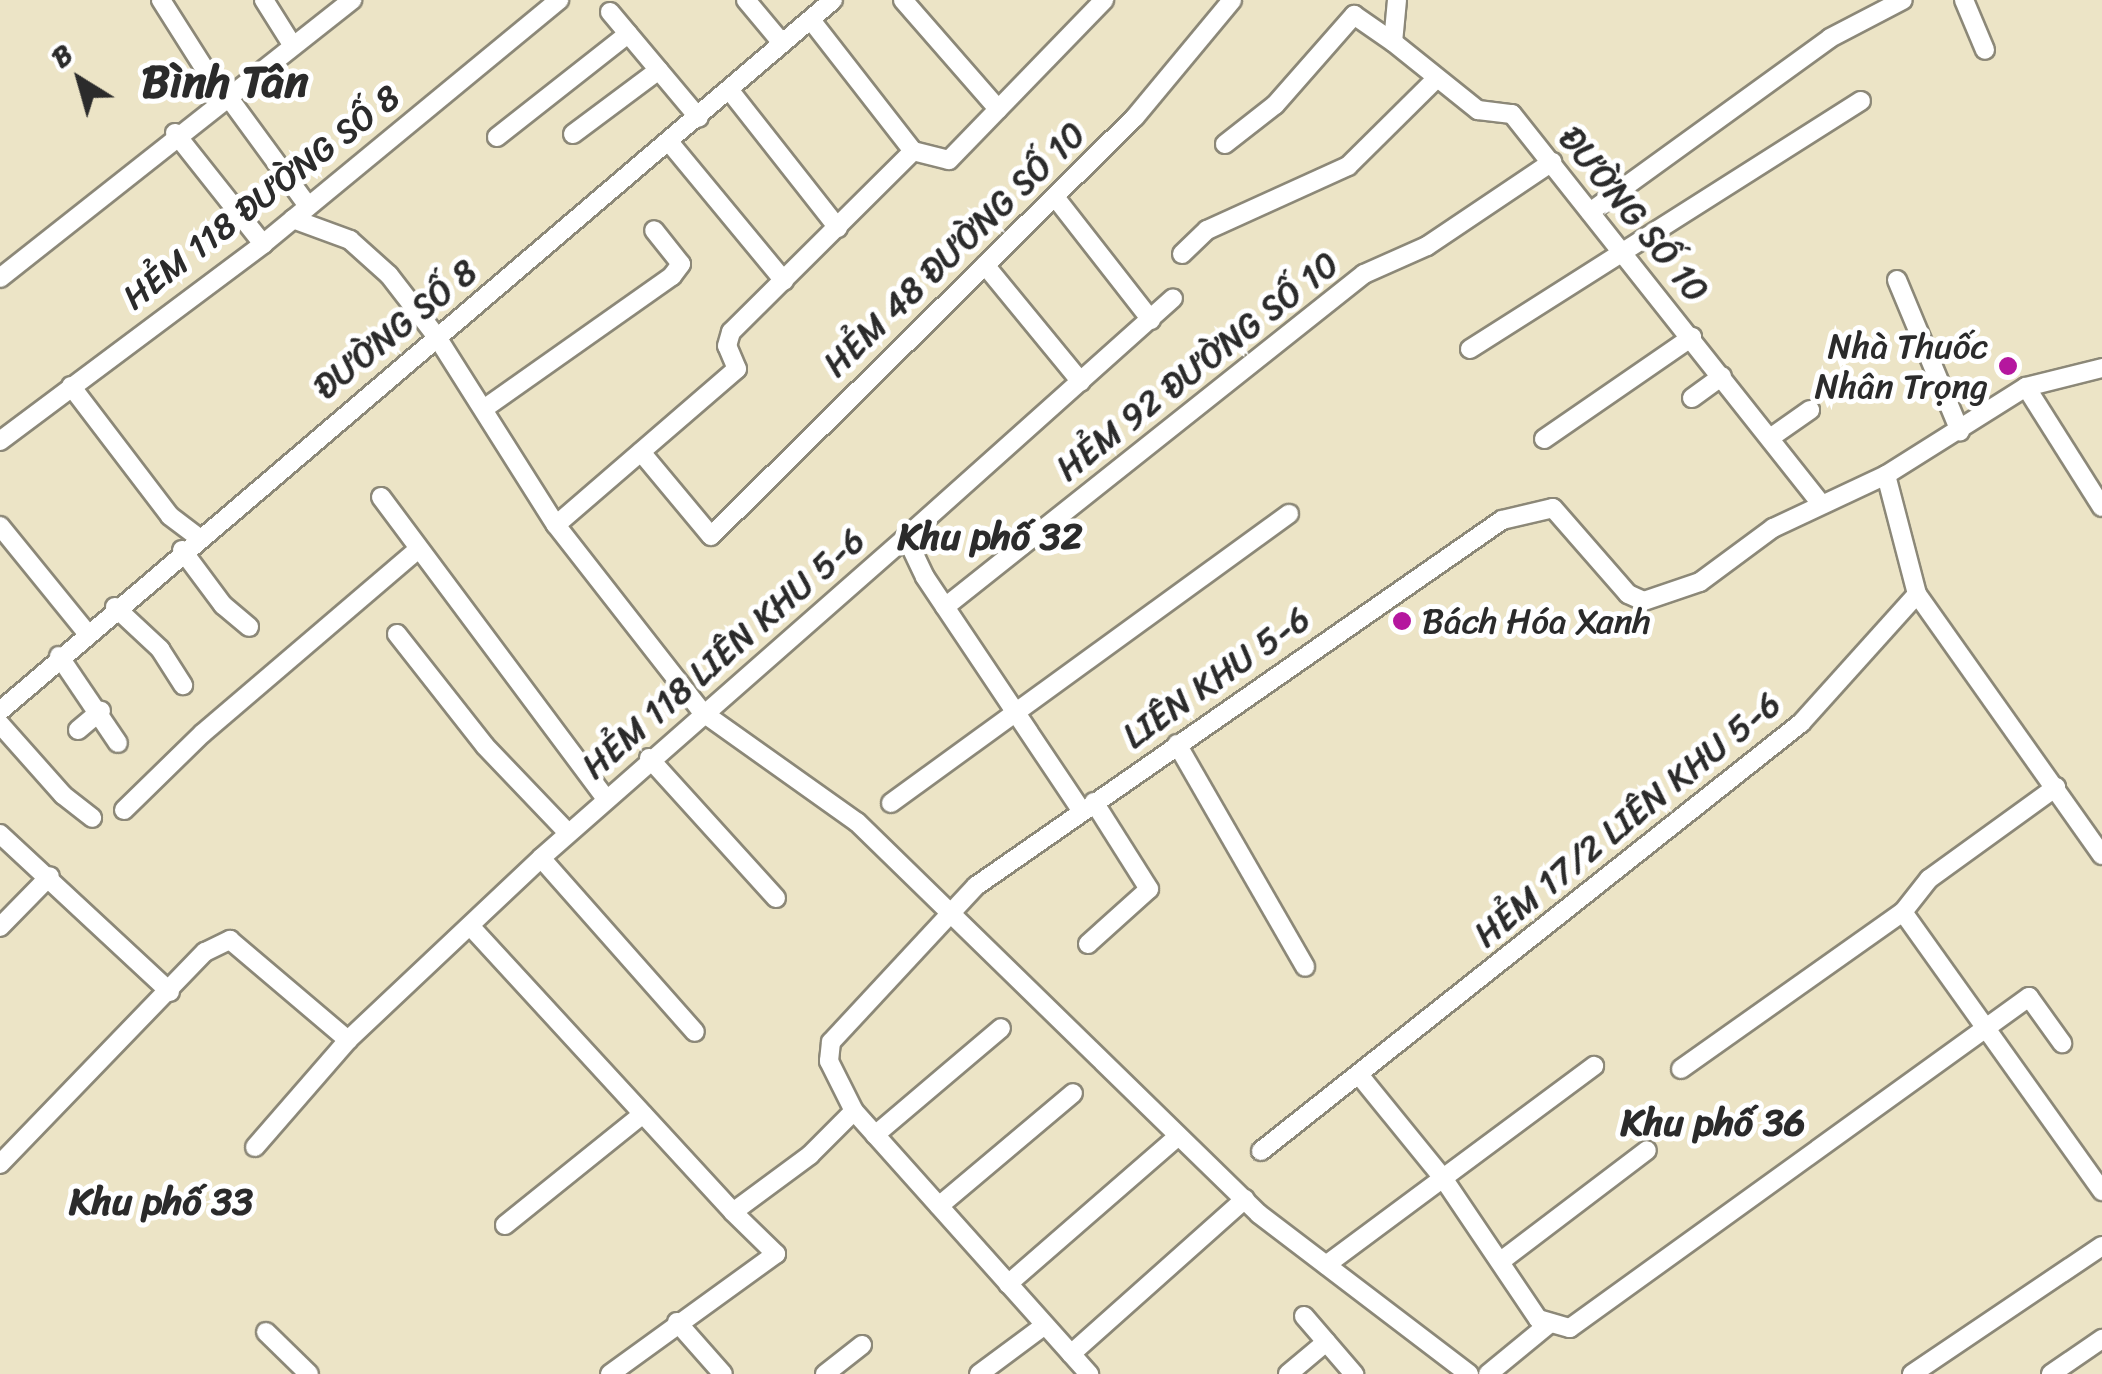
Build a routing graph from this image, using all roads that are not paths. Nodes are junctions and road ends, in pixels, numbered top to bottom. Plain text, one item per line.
1 (160, 0) edge
2 (264, 0) edge
3 (352, 0) edge
4 (559, 0) edge
5 (746, 0) edge
6 (903, 0) edge
7 (1104, 0) edge
8 (1232, 0) edge
9 (1397, 0) edge
10 (1903, 0) edge
11 (1964, 0) edge
12 (830, 1) edge
13 (610, 12) dead end
14 (811, 20) junction
15 (628, 34) junction
16 (1394, 42) junction
17 (782, 44) junction
18 (294, 46) junction
19 (1985, 50) dead end
20 (659, 70) junction
21 (1435, 80) junction
22 (731, 92) junction
23 (227, 100) junction
24 (1860, 101) dead end
25 (998, 109) junction
26 (699, 118) junction
27 (176, 133) junction
28 (574, 134) dead end
29 (497, 137) dead end
30 (670, 143) junction
31 (1226, 144) dead end
32 (912, 151) junction
33 (1552, 162) junction
34 (1056, 197) junction
35 (308, 206) junction
36 (1590, 212) junction
37 (294, 219) junction
38 (838, 228) junction
39 (654, 230) dead end
40 (263, 244) junction
41 (1619, 250) junction
42 (1182, 254) dead end
43 (985, 265) junction
44 (0, 278) edge
45 (784, 280) junction
46 (1898, 280) dead end
47 (1173, 298) dead end
48 (1151, 320) junction
49 (437, 337) junction
50 (1692, 337) junction
51 (1470, 349) dead end
52 (2102, 368) edge
53 (1722, 376) junction
54 (1081, 382) junction
55 (71, 386) junction
56 (2026, 387) junction
57 (1692, 398) dead end
58 (485, 408) junction
59 (1810, 410) dead end
60 (1960, 431) junction
61 (1770, 438) junction
62 (1544, 439) dead end
63 (0, 440) edge
64 (640, 452) junction
65 (1886, 474) junction
66 (382, 497) dead end
67 (1819, 502) junction
68 (2102, 507) edge
69 (1289, 514) dead end
70 (556, 525) junction
71 (0, 526) edge
72 (198, 537) junction
73 (906, 537) junction
74 (182, 550) junction
75 (418, 550) junction
76 (1917, 594) junction
77 (116, 607) junction
78 (945, 607) junction
79 (250, 628) dead end
80 (86, 632) junction
81 (397, 634) dead end
82 (58, 656) junction
83 (183, 684) dead end
84 (3, 702) edge
85 (100, 711) junction
86 (1015, 711) junction
87 (702, 712) junction
88 (0, 724) edge
89 (78, 730) dead end
90 (118, 743) dead end
91 (1177, 744) junction
92 (648, 758) junction
93 (2056, 787) junction
94 (605, 798) junction
95 (891, 803) dead end
96 (1088, 806) junction
97 (124, 810) dead end
98 (92, 818) dead end
99 (568, 833) junction
100 (0, 834) edge
101 (2102, 854) edge
102 (540, 858) junction
103 (50, 876) junction
104 (776, 898) dead end
105 (1903, 912) junction
106 (950, 913) junction
107 (0, 927) edge
108 (472, 928) junction
109 (1088, 944) dead end
110 (1305, 968) dead end
111 (170, 992) junction
112 (1000, 1028) dead end
113 (1983, 1028) junction
114 (695, 1032) dead end
115 (348, 1040) junction
116 (2062, 1043) dead end
117 (1594, 1066) dead end
118 (1681, 1069) dead end
119 (1360, 1076) junction
120 (1073, 1093) dead end
121 (854, 1112) junction
122 (643, 1114) junction
123 (875, 1135) junction
124 (1176, 1138) junction
125 (255, 1147) dead end
126 (1261, 1150) dead end
127 (1647, 1150) dead end
128 (0, 1164) edge
129 (1443, 1178) junction
130 (2102, 1191) edge
131 (1244, 1199) junction
132 (939, 1206) junction
133 (734, 1212) junction
134 (505, 1226) dead end
135 (2102, 1246) edge
136 (1501, 1260) junction
137 (1326, 1265) junction
138 (1008, 1284) junction
139 (1304, 1316) dead end
140 (676, 1322) junction
141 (1550, 1323) junction
142 (1045, 1325) junction
143 (266, 1332) dead end
144 (2102, 1339) edge
145 (1326, 1342) junction
146 (862, 1344) dead end
147 (1071, 1354) junction
148 (309, 1374) edge
149 (610, 1374) edge
150 (723, 1374) edge
151 (825, 1374) edge
152 (979, 1374) edge
153 (1088, 1374) edge
154 (1288, 1374) edge
155 (1354, 1374) edge
156 (1469, 1374) edge
157 (1488, 1374) edge
158 (1912, 1374) edge
159 (2051, 1374) edge

1 - 23 street
2 - 18 street
3 - 18 street
4 - 35 street, HẺM 118 ĐƯỜNG SỐ 8
5 - 17 street
6 - 25 street
7 - 25 street
8 - 34 street, HẺM 48 ĐƯỜNG SỐ 10
9 - 16 street
10 - 36 street
11 - 19 street
12 - 14 street, ĐƯỜNG SỐ 8
13 - 15 street
14 - 17 street, ĐƯỜNG SỐ 8
14 - 32 street
15 - 20 street
15 - 29 street
16 - 21 street, ĐƯỜNG SỐ 10
16 - 31 street, ĐƯỜNG SỐ 10
17 - 22 street, ĐƯỜNG SỐ 8
18 - 23 street
20 - 26 street
20 - 28 street
21 - 33 street, ĐƯỜNG SỐ 10
21 - 42 street
22 - 26 street, ĐƯỜNG SỐ 8
22 - 38 street
23 - 27 street
23 - 35 street
24 - 41 street
25 - 32 street
26 - 30 street, ĐƯỜNG SỐ 8
27 - 40 street
27 - 44 street
30 - 45 street
30 - 49 street, ĐƯỜNG SỐ 8
32 - 38 street
33 - 36 street, ĐƯỜNG SỐ 10
33 - 78 street, HẺM 92 ĐƯỜNG SỐ 10
34 - 43 street, HẺM 48 ĐƯỜNG SỐ 10
34 - 48 street
35 - 37 street, HẺM 118 ĐƯỜNG SỐ 8
36 - 41 street, ĐƯỜNG SỐ 10
37 - 40 street, HẺM 118 ĐƯỜNG SỐ 8
37 - 49 street
38 - 45 street
39 - 58 street
40 - 55 street, HẺM 118 ĐƯỜNG SỐ 8
41 - 50 street, ĐƯỜNG SỐ 10
41 - 51 street
43 - 54 street
43 - 64 street, HẺM 48 ĐƯỜNG SỐ 10
45 - 64 street
46 - 60 street
47 - 48 street
48 - 54 street
49 - 58 street
49 - 72 street, ĐƯỜNG SỐ 8
50 - 53 street, ĐƯỜNG SỐ 10
50 - 62 street
52 - 56 street, LIÊN KHU 5-6
53 - 57 street
53 - 61 street, ĐƯỜNG SỐ 10
54 - 73 street
55 - 63 street, HẺM 118 ĐƯỜNG SỐ 8
55 - 72 street
56 - 60 street, LIÊN KHU 5-6
56 - 68 street
58 - 70 street
59 - 61 street
60 - 65 street, LIÊN KHU 5-6
61 - 67 street, ĐƯỜNG SỐ 10
64 - 70 street
65 - 67 street, LIÊN KHU 5-6
65 - 76 street
66 - 75 street
67 - 91 street, LIÊN KHU 5-6
69 - 86 street
70 - 87 street
71 - 80 street
72 - 74 street, ĐƯỜNG SỐ 8
73 - 78 street, HẺM 118 LIÊN KHU 5-6
73 - 87 street, HẺM 118 LIÊN KHU 5-6
74 - 77 street, ĐƯỜNG SỐ 8
74 - 79 street
75 - 94 street
75 - 97 street
76 - 93 street
76 - 119 street, HẺM 17/2 LIÊN KHU 5-6
77 - 80 street, ĐƯỜNG SỐ 8
77 - 83 street
78 - 86 street, HẺM 118 LIÊN KHU 5-6
80 - 82 street, ĐƯỜNG SỐ 8
81 - 99 street
82 - 84 street, ĐƯỜNG SỐ 8
82 - 85 street
85 - 89 street
85 - 90 street
86 - 95 street
86 - 96 street, HẺM 118 LIÊN KHU 5-6
87 - 92 street, HẺM 118 LIÊN KHU 5-6
87 - 106 street
88 - 98 street
91 - 96 street, LIÊN KHU 5-6
91 - 110 street
92 - 94 street, HẺM 118 LIÊN KHU 5-6
92 - 104 street
93 - 101 street
93 - 105 street
94 - 99 street, HẺM 118 LIÊN KHU 5-6
96 - 106 street, LIÊN KHU 5-6
96 - 109 street, HẺM 118 LIÊN KHU 5-6
99 - 102 street, HẺM 118 LIÊN KHU 5-6
100 - 103 street
102 - 108 street, HẺM 118 LIÊN KHU 5-6
102 - 114 street
103 - 107 street
103 - 111 street
105 - 113 street
105 - 118 street
106 - 121 street, LIÊN KHU 5-6
106 - 124 street
108 - 115 street, HẺM 118 LIÊN KHU 5-6
108 - 122 street
111 - 115 street
111 - 128 street
112 - 123 street
113 - 116 street
113 - 130 street
113 - 141 street
115 - 125 street, HẺM 118 LIÊN KHU 5-6
117 - 129 street
119 - 126 street, HẺM 17/2 LIÊN KHU 5-6
119 - 129 street
120 - 132 street
121 - 123 street, LIÊN KHU 5-6
121 - 133 street
122 - 133 street
122 - 134 street
123 - 132 street, LIÊN KHU 5-6
124 - 131 street
124 - 138 street
127 - 136 street
129 - 136 street
129 - 137 street
131 - 137 street
131 - 147 street
132 - 138 street, LIÊN KHU 5-6
133 - 140 street
135 - 158 street
136 - 141 street
137 - 156 street
138 - 142 street, LIÊN KHU 5-6
139 - 145 street
140 - 149 street
140 - 150 street
141 - 157 street
142 - 147 street, LIÊN KHU 5-6
142 - 152 street
143 - 148 street
144 - 159 street
145 - 154 street
145 - 155 street
146 - 151 street
147 - 153 street, LIÊN KHU 5-6

